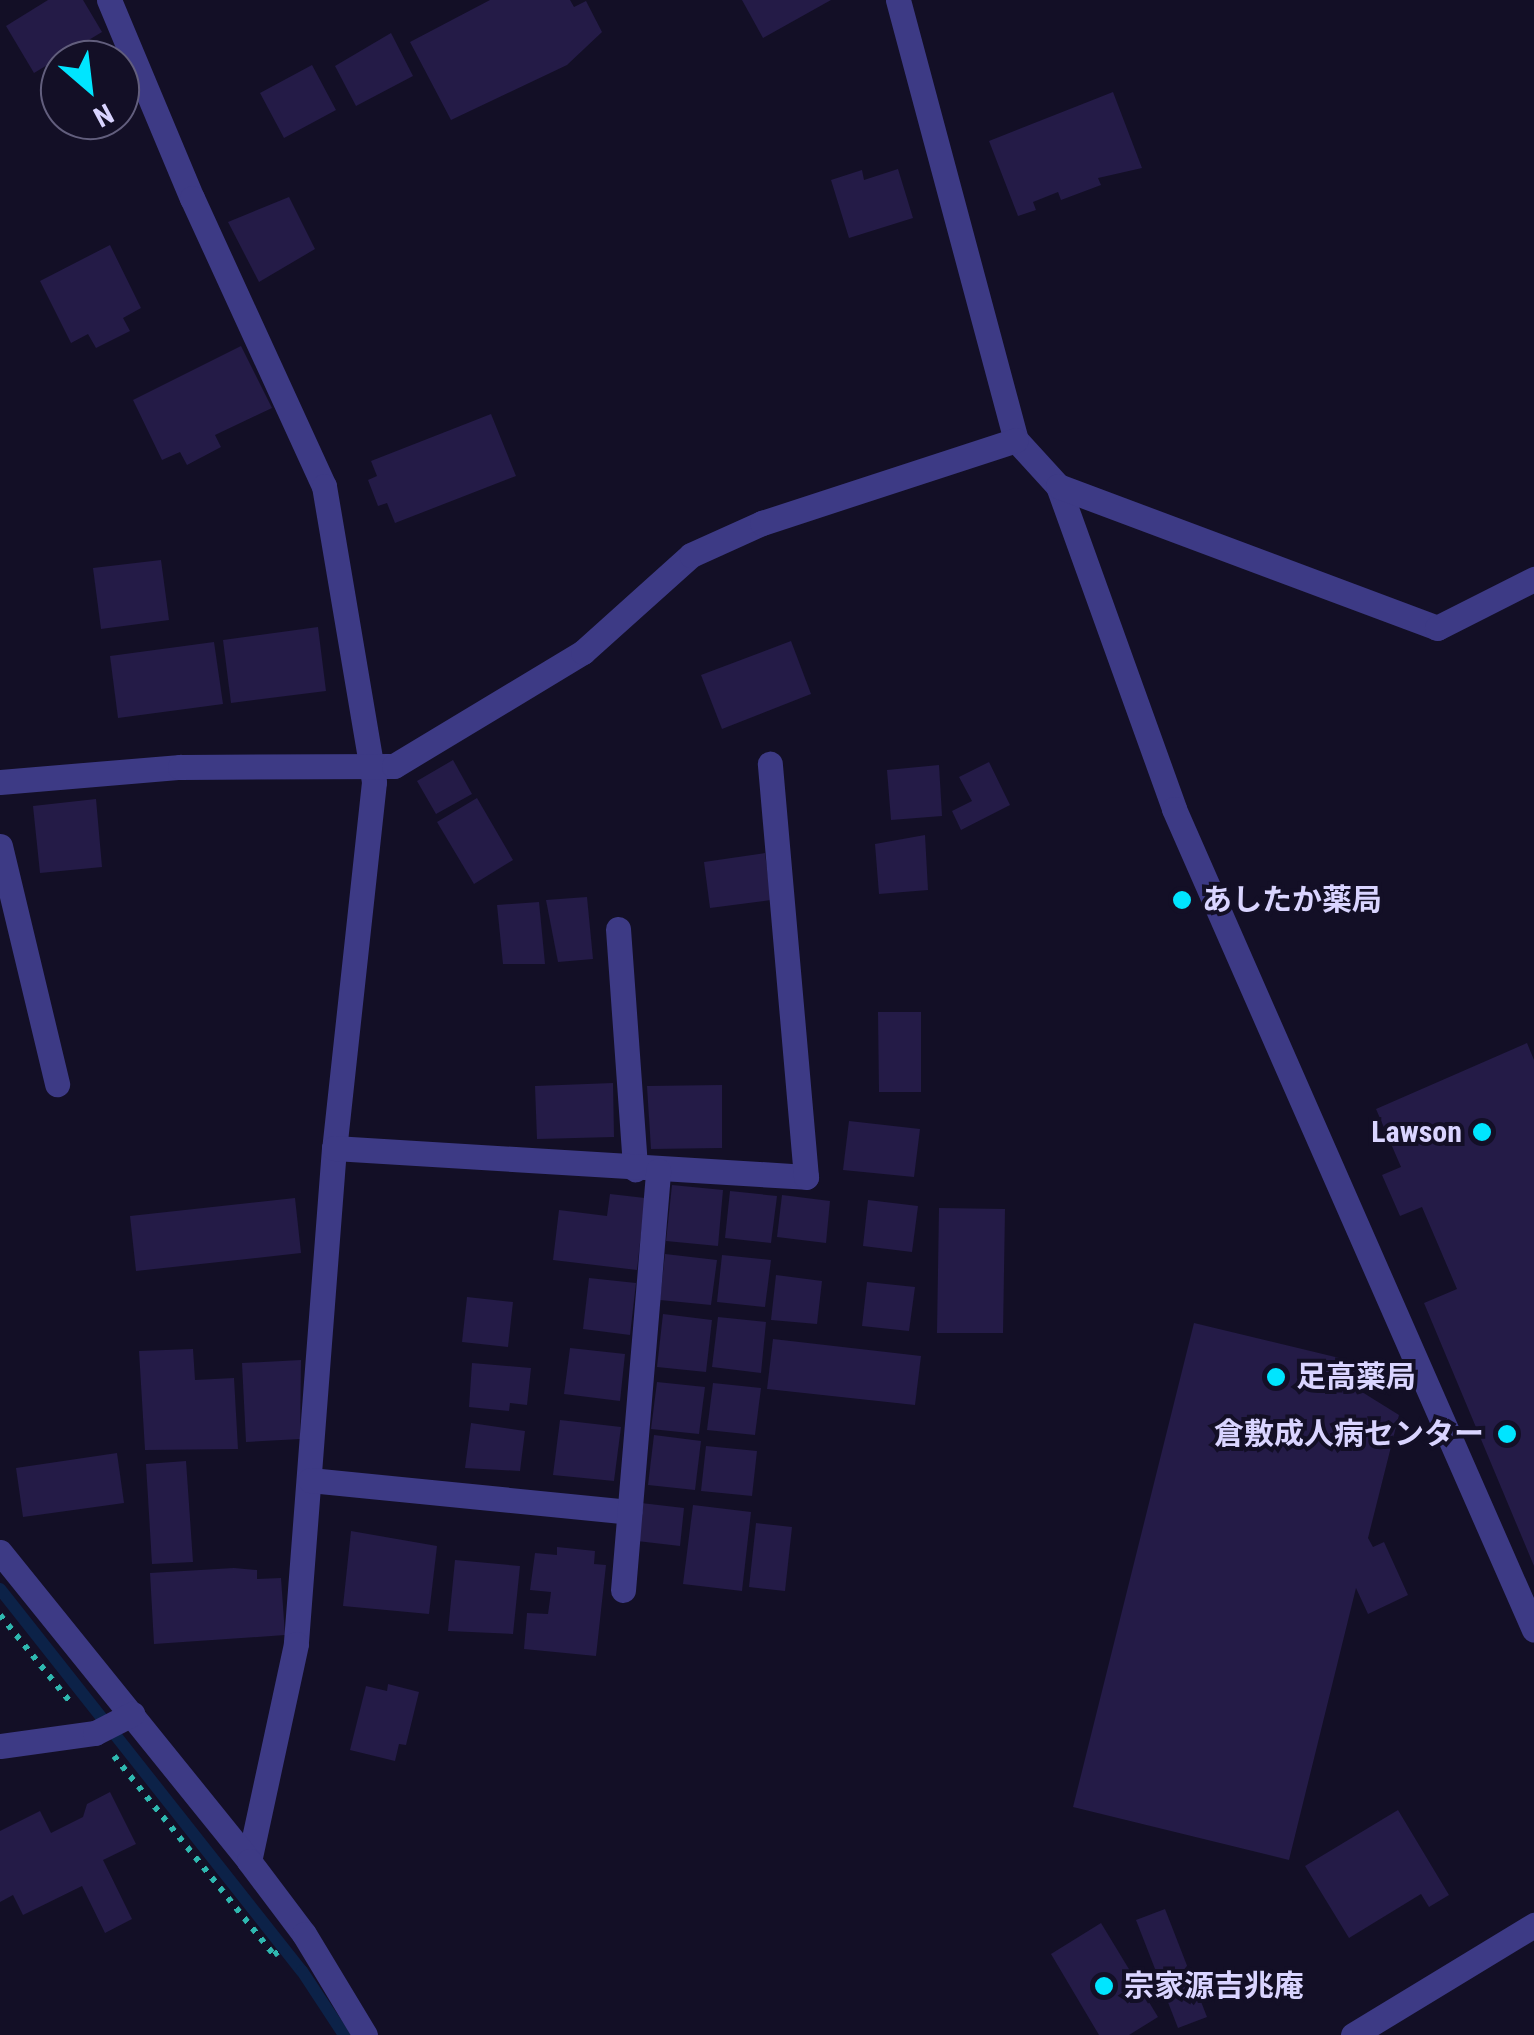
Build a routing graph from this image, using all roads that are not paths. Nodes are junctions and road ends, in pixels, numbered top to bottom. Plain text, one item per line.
1 (110, 0) edge
2 (898, 0) edge
3 (1016, 440) junction
4 (1058, 486) junction
5 (1534, 578) edge
6 (372, 764) junction
7 (770, 764) dead end
8 (0, 782) edge
9 (0, 846) edge
10 (618, 930) dead end
11 (58, 1084) dead end
12 (334, 1148) junction
13 (647, 1170) junction
14 (310, 1480) junction
15 (629, 1512) junction
16 (0, 1552) edge
17 (623, 1590) dead end
18 (1534, 1630) edge
19 (113, 1724) junction
20 (0, 1746) edge
21 (249, 1861) junction
22 (1534, 1926) edge
23 (365, 2035) edge
24 (1353, 2035) edge

1 - 6 street
2 - 3 street
3 - 4 street
3 - 6 street
4 - 5 street
4 - 18 street
6 - 8 street
6 - 12 street
7 - 13 street
9 - 11 street
10 - 13 street
12 - 13 street
12 - 14 street
13 - 15 street
14 - 15 street
14 - 21 street
15 - 17 street
16 - 19 street
19 - 20 street
19 - 21 street
21 - 23 street
22 - 24 street

